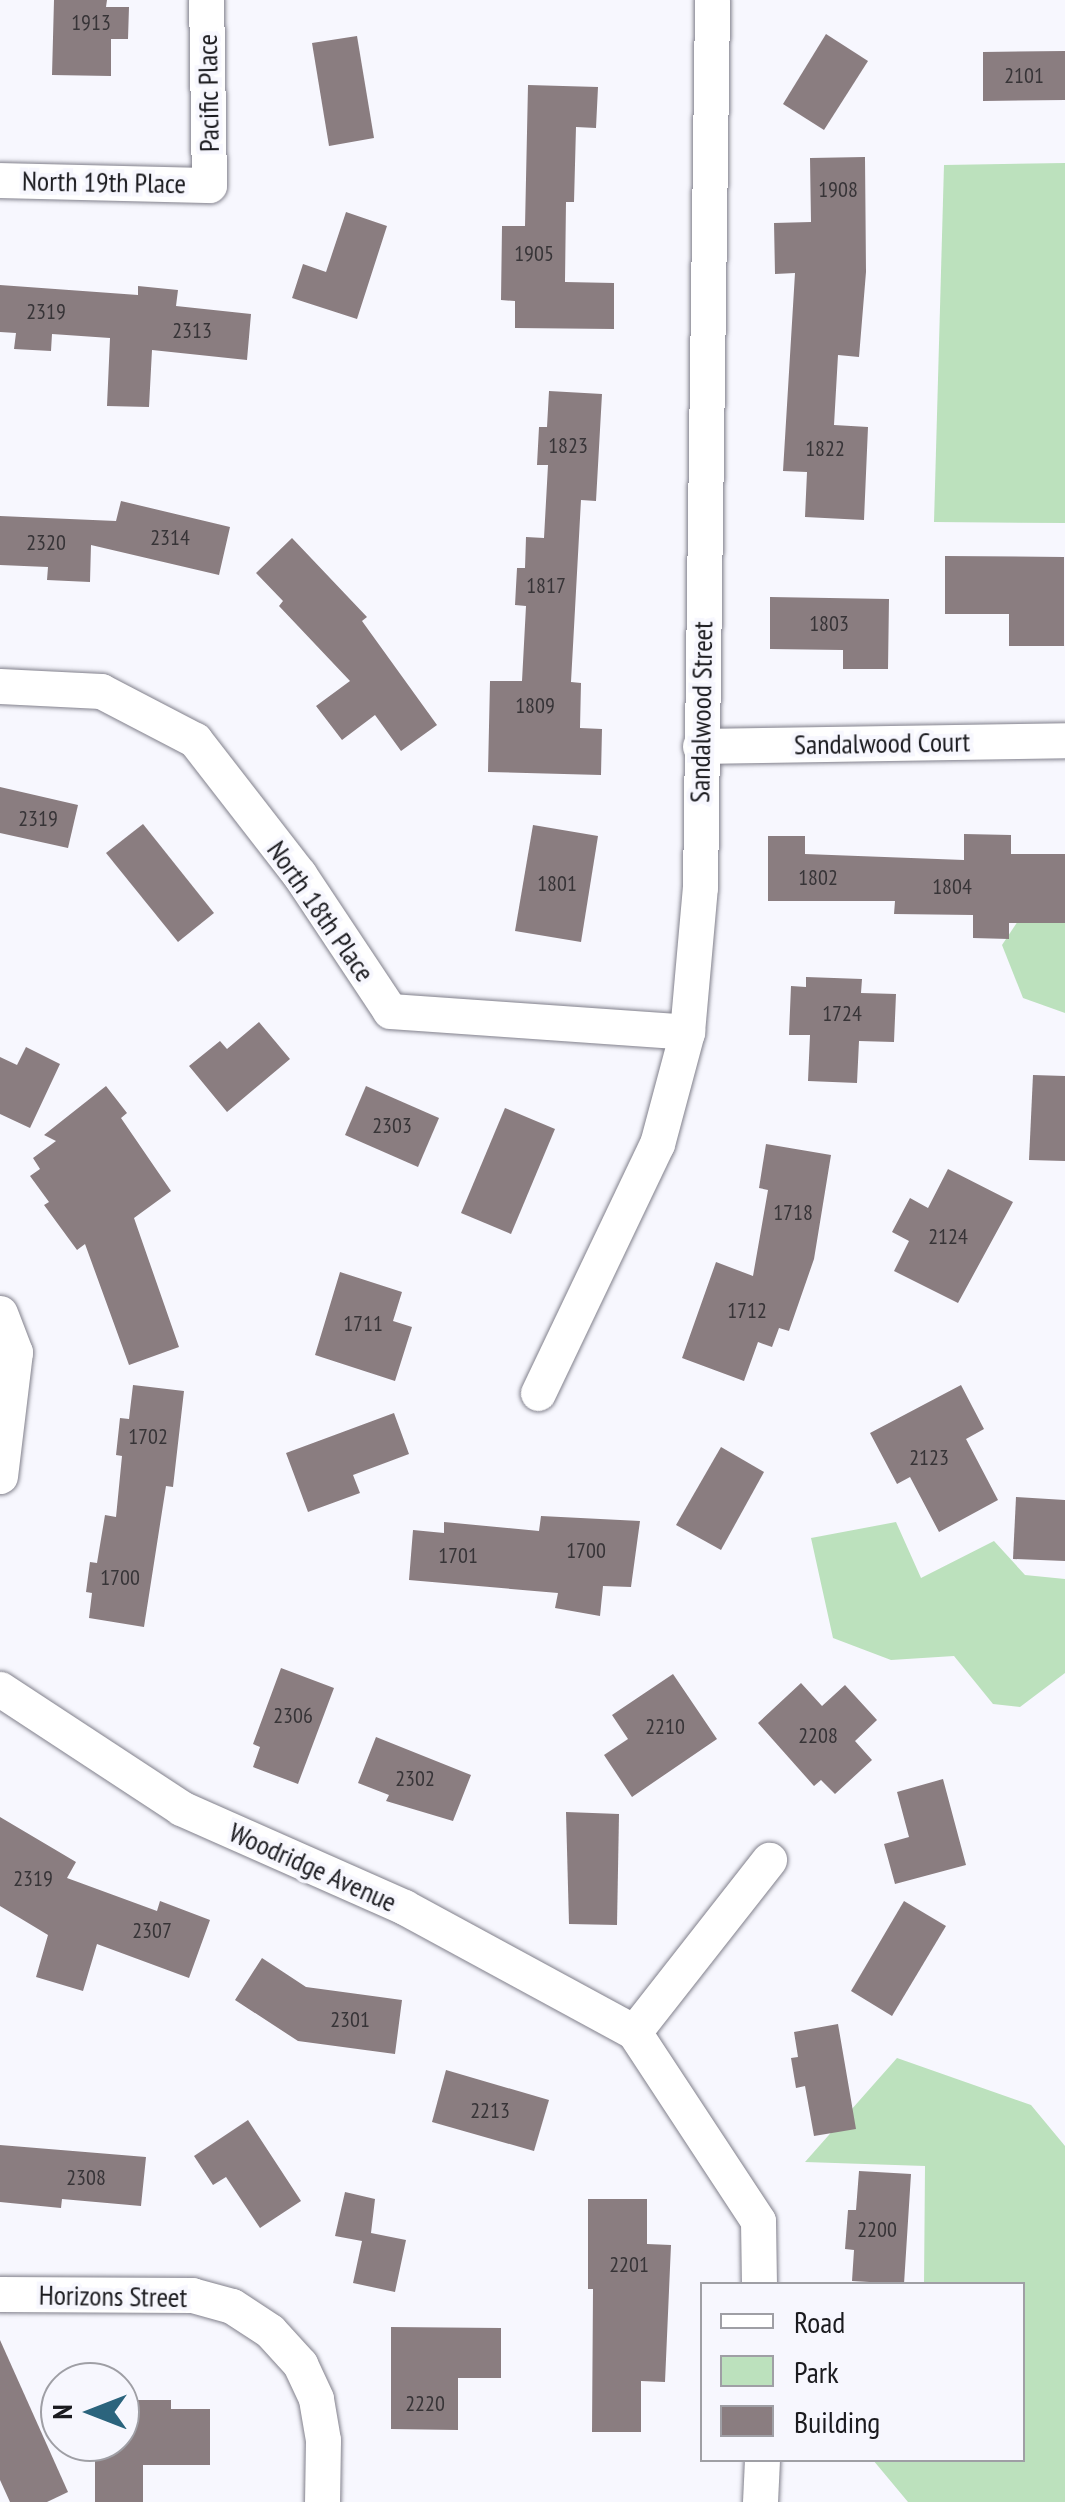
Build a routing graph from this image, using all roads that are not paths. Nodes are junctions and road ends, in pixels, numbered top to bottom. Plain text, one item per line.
1 (206, 0) edge
2 (712, 0) edge
3 (0, 180) edge
4 (209, 185) joint
5 (0, 686) edge
6 (1065, 740) edge
7 (700, 746) junction
8 (687, 1032) junction
9 (0, 1313) edge
10 (538, 1393) dead end
11 (0, 1476) edge
12 (0, 1689) edge
13 (769, 1860) dead end
14 (634, 2032) junction
15 (760, 2282) edge
16 (0, 2294) edge
17 (762, 2462) edge
18 (322, 2502) edge
19 (760, 2502) edge

1 - 4 street, Pacific Place
2 - 7 street, Sandalwood Street
3 - 4 street, North 19th Place
5 - 8 street, North 18th Place
6 - 7 street, Sandalwood Court
7 - 8 street, Sandalwood Street
8 - 10 street, Sandalwood Street
9 - 11 street
12 - 14 street, Woodridge Avenue
13 - 14 street
14 - 15 street, Woodridge Avenue
16 - 18 street, Horizons Street
17 - 19 street

